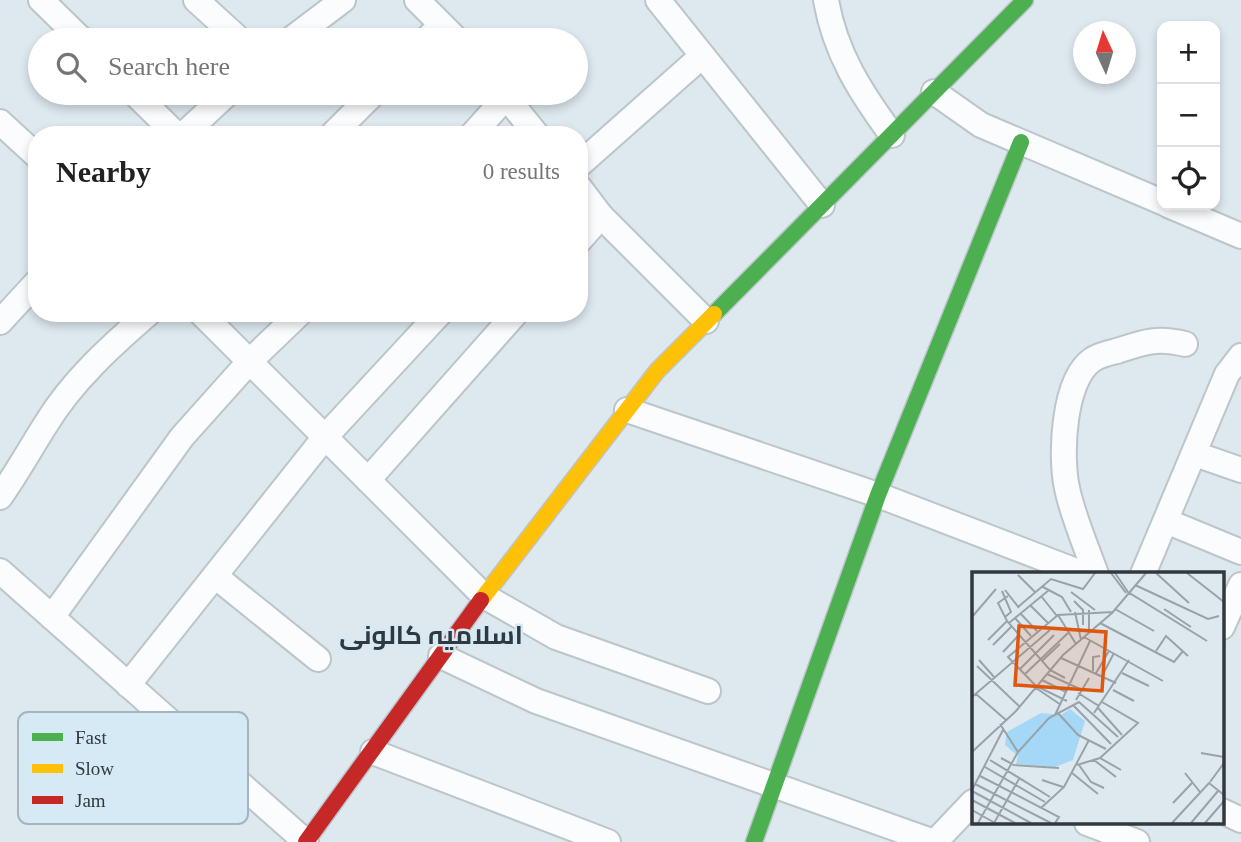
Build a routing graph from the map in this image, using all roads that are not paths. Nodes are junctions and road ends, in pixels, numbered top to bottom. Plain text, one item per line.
1 (41, 0) edge
2 (196, 0) edge
3 (343, 0) edge
4 (417, 0) edge
5 (658, 0) edge
6 (826, 0) edge
7 (1025, 0) edge
8 (1003, 11) edge
9 (70, 28) edge
10 (227, 28) edge
11 (306, 28) edge
12 (437, 28) edge
13 (702, 56) junction
14 (934, 92) junction
15 (146, 105) edge
16 (215, 105) edge
17 (362, 105) edge
18 (496, 105) edge
19 (512, 105) edge
20 (168, 126) edge
21 (193, 126) edge
22 (341, 126) edge
23 (479, 126) edge
24 (530, 126) edge
25 (4, 133) edge
26 (892, 135) junction
27 (1021, 142) junction
28 (28, 150) edge
29 (588, 157) edge
30 (588, 199) edge
31 (1157, 200) edge
32 (822, 205) junction
33 (1180, 210) edge
34 (601, 216) junction
35 (588, 231) edge
36 (1241, 236) edge
37 (28, 292) edge
38 (706, 321) junction
39 (0, 322) edge
40 (139, 322) edge
41 (210, 322) edge
42 (291, 322) edge
43 (432, 322) edge
44 (508, 322) edge
45 (1185, 344) dead end
46 (1241, 356) edge
47 (249, 362) junction
48 (627, 410) junction
49 (325, 437) junction
50 (1195, 454) junction
51 (1241, 470) edge
52 (368, 480) junction
53 (877, 495) junction
54 (0, 497) edge
55 (1166, 521) junction
56 (1241, 552) edge
57 (0, 571) edge
58 (1079, 572) edge
59 (1095, 572) edge
60 (1144, 572) edge
61 (215, 576) junction
62 (1241, 585) edge
63 (484, 596) junction
64 (52, 617) junction
65 (1224, 623) edge
66 (1224, 628) edge
67 (1241, 634) edge
68 (441, 656) junction
69 (318, 659) dead end
70 (128, 685) junction
71 (708, 691) dead end
72 (159, 712) edge
73 (373, 752) junction
74 (776, 783) junction
75 (248, 791) edge
76 (972, 803) edge
77 (1224, 812) edge
78 (1241, 820) edge
79 (1090, 824) edge
80 (306, 842) edge
81 (608, 842) edge
82 (754, 842) edge
83 (934, 842) edge
84 (1137, 842) edge

1 - 9 street
2 - 10 street
3 - 11 street
4 - 12 street
5 - 13 street
6 - 26 street
7 - 8 street
8 - 14 street
13 - 29 street
13 - 32 street
14 - 26 street
14 - 27 street
15 - 20 street
16 - 21 street
17 - 22 street
18 - 23 street
19 - 24 street
25 - 28 street
26 - 32 street
27 - 31 street
27 - 53 street
30 - 34 street
32 - 38 street
33 - 36 street
34 - 35 street
34 - 38 street
37 - 39 street
38 - 48 street
40 - 54 street
41 - 47 street
42 - 47 street
43 - 49 street
44 - 52 street
45 - 59 street
46 - 50 street
47 - 49 street
47 - 64 street
48 - 53 street
48 - 63 street
49 - 52 street
49 - 61 street
50 - 51 street
50 - 55 street
52 - 63 street
53 - 58 street
53 - 74 street
55 - 56 street
55 - 60 street
57 - 64 street
61 - 69 street
61 - 70 street
62 - 65 street
63 - 68 street
63 - 71 street
64 - 70 street
66 - 67 street
68 - 73 street
68 - 74 street
70 - 72 street
73 - 80 street
73 - 81 street
74 - 82 street
74 - 83 street
75 - 80 street
76 - 83 street
77 - 78 street
79 - 84 street

